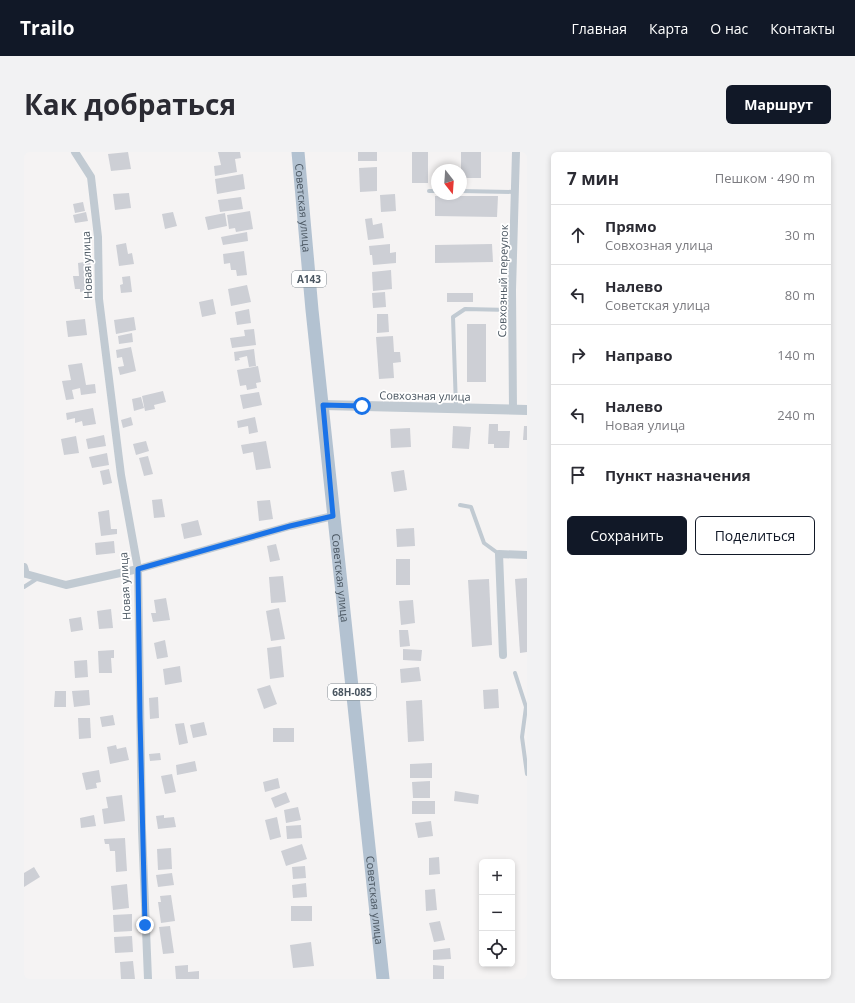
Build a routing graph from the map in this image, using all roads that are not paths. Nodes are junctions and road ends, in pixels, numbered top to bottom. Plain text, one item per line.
1 (75, 152) edge
2 (298, 152) edge
3 (516, 152) edge
4 (467, 191) edge
5 (515, 192) junction
6 (513, 310) junction
7 (323, 405) junction
8 (456, 408) junction
9 (513, 410) junction
10 (527, 410) edge
11 (460, 505) dead end
12 (333, 516) junction
13 (499, 554) junction
14 (527, 555) edge
15 (24, 567) edge
16 (138, 569) junction
17 (38, 577) junction
18 (24, 587) edge
19 (503, 655) dead end
20 (515, 673) dead end
21 (527, 774) edge
22 (148, 979) edge
23 (383, 979) edge

1 - 16 street, Новая улица
2 - 7 main road, Советская улица / А143
3 - 5 street, Совхозный переулок
4 - 5 lane
5 - 6 street, Совхозный переулок
6 - 8 lane
6 - 9 street, Совхозный переулок
7 - 8 street, Совхозная улица
7 - 12 main road, Советская улица / 68Н-085
8 - 9 street, Совхозная улица
9 - 10 street, Совхозная улица
11 - 13 lane
12 - 16 street
12 - 23 main road, Советская улица / 68Н-085
13 - 14 street
13 - 19 street
15 - 17 street
16 - 17 street
16 - 22 street, Новая улица
17 - 18 lane
20 - 21 lane

